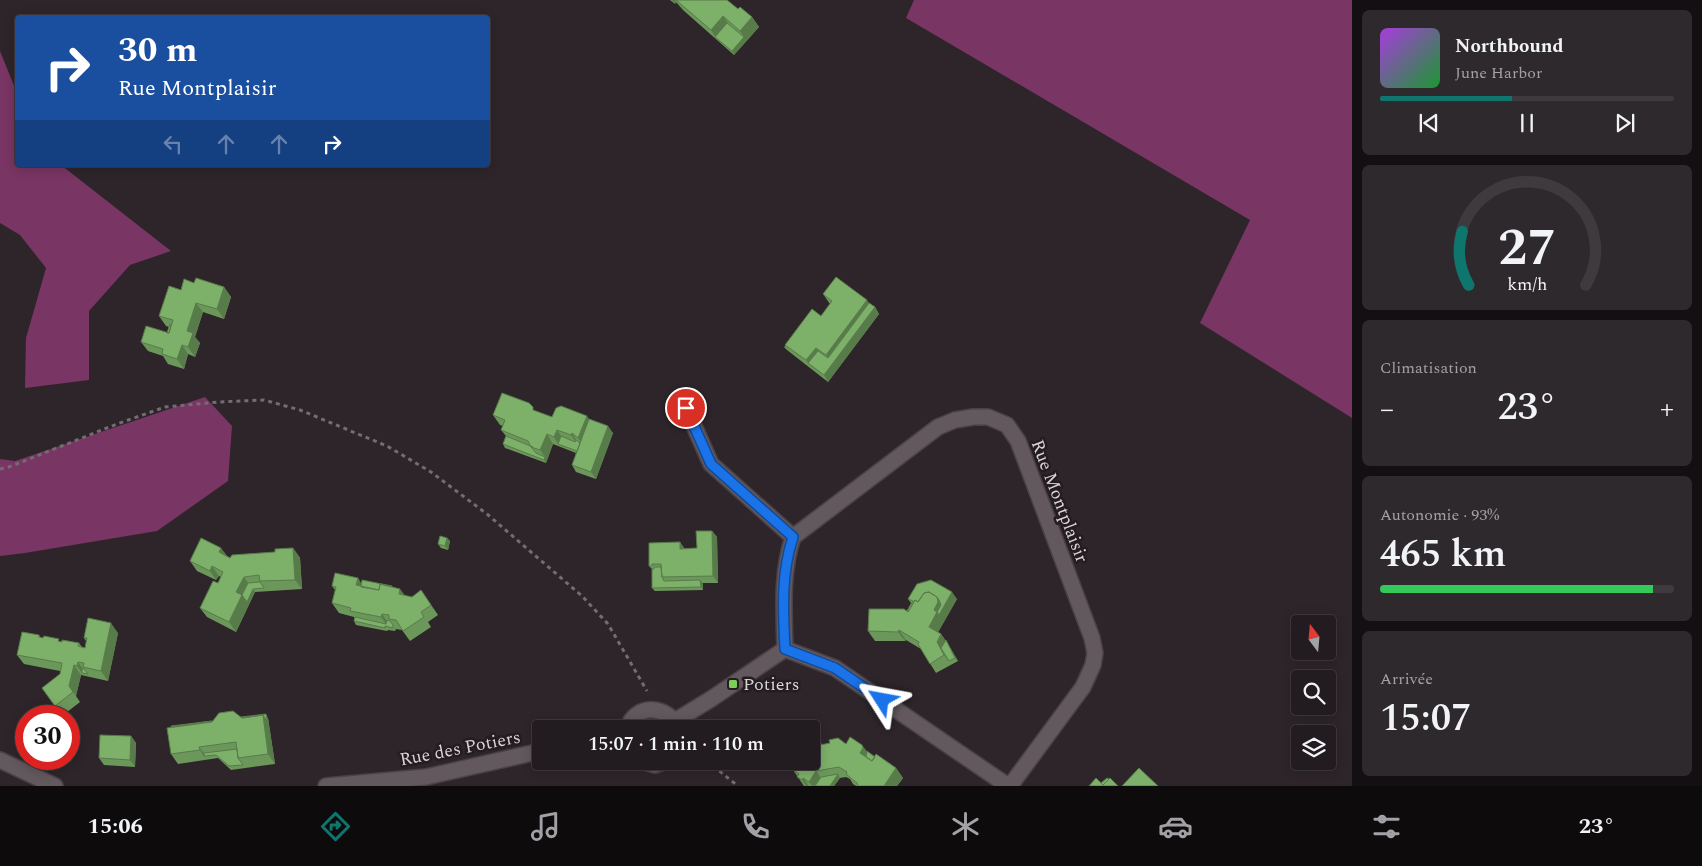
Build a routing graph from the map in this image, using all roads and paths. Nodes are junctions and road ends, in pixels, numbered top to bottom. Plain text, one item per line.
1 (686, 408) dead end
2 (0, 469) edge
3 (793, 537) junction
4 (785, 649) junction
5 (653, 710) junction
6 (633, 720) edge
7 (673, 720) edge
8 (684, 720) edge
9 (532, 752) edge
10 (0, 760) edge
11 (718, 770) edge
12 (55, 786) edge
13 (326, 786) edge
14 (738, 786) edge
15 (1009, 786) edge

1 - 3 street
2 - 5 path
3 - 4 street
3 - 15 street, Rue Montplaisir
4 - 8 street
4 - 15 street, Rue Montplaisir
5 - 6 street
5 - 7 street
9 - 13 street, Rue des Potiers
10 - 12 street
11 - 14 path

